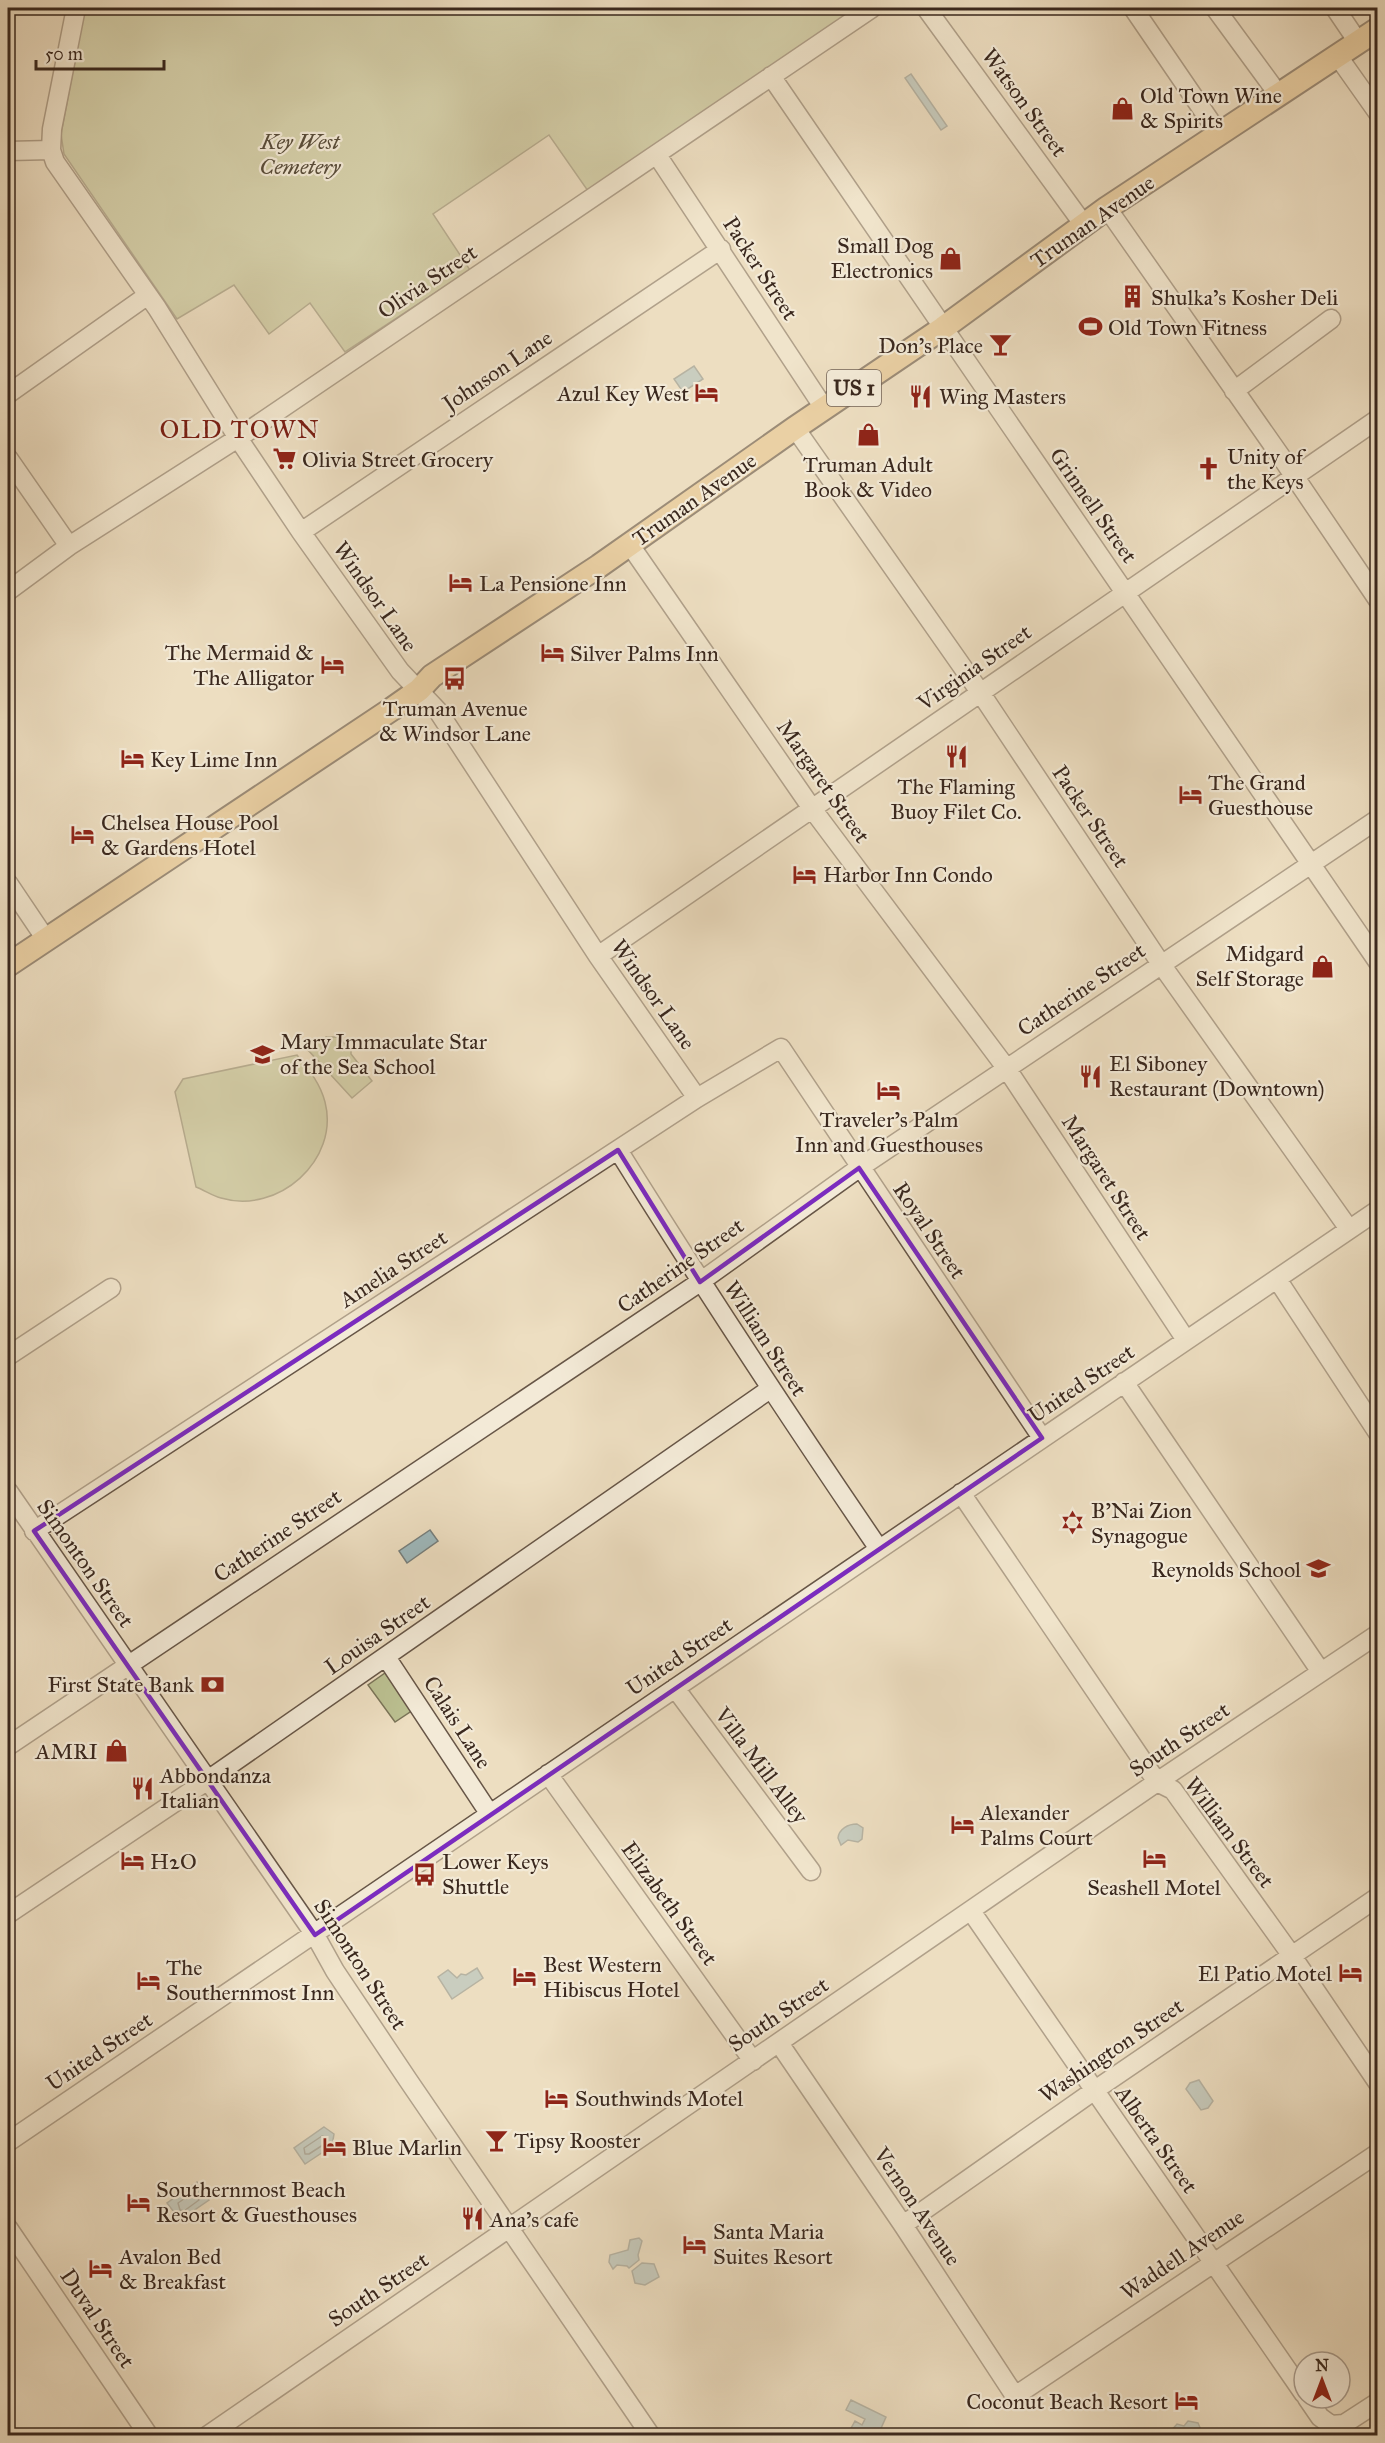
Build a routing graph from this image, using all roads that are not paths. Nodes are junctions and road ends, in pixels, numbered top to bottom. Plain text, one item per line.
1 (76, 8) edge
2 (872, 8) edge
3 (926, 8) edge
4 (1133, 8) edge
5 (1215, 8) edge
6 (1335, 8) edge
7 (1377, 29) edge
8 (1358, 42) junction
9 (1337, 55) junction
10 (771, 76) junction
11 (1278, 94) junction
12 (1377, 113) edge
13 (1219, 134) junction
14 (51, 150) junction
15 (8, 151) edge
16 (657, 155) junction
17 (1107, 208) junction
18 (1084, 225) junction
19 (721, 249) junction
20 (148, 295) junction
21 (1331, 319) dead end
22 (943, 328) junction
23 (1234, 391) junction
24 (8, 394) edge
25 (824, 408) junction
26 (1377, 419) edge
27 (795, 428) junction
28 (238, 438) junction
29 (8, 458) edge
30 (1294, 476) junction
31 (301, 532) junction
32 (630, 545) junction
33 (69, 546) junction
34 (8, 591) edge
35 (1124, 592) junction
36 (1377, 600) edge
37 (419, 690) junction
38 (980, 692) junction
39 (813, 810) junction
40 (1377, 819) edge
41 (1310, 865) junction
42 (8, 884) edge
43 (45, 938) junction
44 (598, 956) junction
45 (1377, 962) edge
46 (1161, 964) junction
47 (8, 965) edge
48 (781, 1048) joint
49 (1007, 1069) junction
50 (697, 1098) junction
51 (618, 1150) junction
52 (859, 1168) junction
53 (1377, 1210) edge
54 (1349, 1229) junction
55 (1276, 1279) junction
56 (700, 1282) junction
57 (111, 1288) dead end
58 (1186, 1340) junction
59 (8, 1356) edge
60 (1124, 1382) junction
61 (770, 1389) junction
62 (1376, 1426) edge
63 (1042, 1438) junction
64 (8, 1491) edge
65 (962, 1493) junction
66 (34, 1530) junction
67 (879, 1549) junction
68 (1377, 1634) edge
69 (386, 1657) junction
70 (129, 1665) junction
71 (1321, 1672) junction
72 (675, 1688) junction
73 (8, 1746) edge
74 (548, 1774) junction
75 (208, 1780) junction
76 (1157, 1782) junction
77 (489, 1813) junction
78 (811, 1871) dead end
79 (1377, 1897) edge
80 (971, 1911) junction
81 (8, 1914) edge
82 (315, 1935) junction
83 (1292, 1956) junction
84 (778, 2043) junction
85 (753, 2061) junction
86 (1377, 2084) edge
87 (1095, 2090) junction
88 (8, 2142) edge
89 (1377, 2153) edge
90 (903, 2225) junction
91 (510, 2227) junction
92 (8, 2228) edge
93 (1214, 2262) junction
94 (1292, 2376) edge
95 (1015, 2396) joint
96 (1377, 2402) edge
97 (1315, 2410) edge
98 (149, 2436) edge
99 (207, 2436) edge
100 (651, 2436) edge

1 - 14 street
2 - 10 street, Olivia Street
3 - 18 street, Watson Street
4 - 13 street
5 - 11 street
6 - 8 street
7 - 8 main road, Truman Avenue / US 1
8 - 9 main road, Truman Avenue / US 1
9 - 11 main road, Truman Avenue / US 1
9 - 12 street
10 - 16 street, Olivia Street
10 - 22 street, Grinnell Street
11 - 13 main road, Truman Avenue / US 1
13 - 17 main road, Truman Avenue / US 1
14 - 15 street
14 - 20 street, Windsor Lane
16 - 19 street, Packer Street
16 - 28 street, Olivia Street
17 - 18 main road, Truman Avenue / US 1
17 - 23 street
18 - 22 main road, Truman Avenue / US 1
19 - 25 street, Packer Street
19 - 31 street, Johnson Lane
20 - 24 street
20 - 28 street, Windsor Lane
21 - 23 street
22 - 25 main road, Truman Avenue / US 1
22 - 35 street, Grinnell Street
23 - 30 street
25 - 27 main road, Truman Avenue / US 1
26 - 30 street, Virginia Street
27 - 32 main road, Truman Avenue / US 1
27 - 38 street, Packer Street
28 - 31 street, Windsor Lane
28 - 33 street, Olivia Street
29 - 33 street
30 - 35 street, Virginia Street
30 - 36 street
31 - 37 street, Windsor Lane
32 - 37 main road, Truman Avenue / US 1
32 - 39 street, Margaret Street
33 - 34 street, Olivia Street
35 - 38 street, Virginia Street
35 - 41 street, Grinnell Street
37 - 43 main road, Truman Avenue / US 1
37 - 44 street, Windsor Lane
38 - 39 street, Virginia Street
38 - 46 street, Packer Street
39 - 44 street, Virginia Street
39 - 49 street, Margaret Street
40 - 41 street, Catherine Street
41 - 45 street, Grinnell Street
41 - 46 street, Catherine Street
42 - 43 street
43 - 47 main road, Truman Avenue / US 1
44 - 50 street, Windsor Lane
46 - 49 street, Catherine Street
46 - 54 street, Packer Street
48 - 50 street, Amelia Street
48 - 52 street, Royal Street
49 - 52 street, Catherine Street
49 - 58 street, Margaret Street
50 - 51 street, Amelia Street
51 - 56 street, William Street
51 - 66 street, Amelia Street
52 - 56 street, Catherine Street
52 - 63 street, Royal Street
53 - 54 street, United Street
54 - 55 street, United Street
55 - 58 street, United Street
55 - 62 street
56 - 61 street, William Street
56 - 70 street, Catherine Street
57 - 59 street
58 - 60 street, United Street
60 - 63 street, United Street
60 - 71 street
61 - 67 street, William Street
61 - 69 street, Louisa Street
63 - 65 street, United Street
64 - 66 street, Simonton Street
65 - 67 street, United Street
65 - 76 street, William Street
66 - 70 street, Simonton Street
67 - 72 street, United Street
68 - 71 street, South Street
69 - 75 street, Louisa Street
69 - 77 street, Calais Lane
70 - 73 street, Catherine Street
70 - 75 street, Simonton Street
71 - 76 street, South Street
72 - 74 street, United Street
72 - 78 street, Villa Mill Alley
74 - 77 street, United Street
74 - 85 street, Elizabeth Street
75 - 81 street, Louisa Street
75 - 82 street, Simonton Street
76 - 80 street, South Street
76 - 83 street, William Street
77 - 82 street, United Street
79 - 83 street, Washington Street
80 - 84 street, South Street
80 - 87 street, Alberta Street
82 - 88 street, United Street
82 - 91 street, Simonton Street
83 - 86 street, William Street
83 - 87 street, Washington Street
84 - 85 street, South Street
84 - 90 street, Vernon Avenue
85 - 91 street, South Street
87 - 90 street, Washington Street
87 - 93 street, Alberta Street
89 - 93 street, Waddell Avenue
90 - 95 street, Vernon Avenue
91 - 99 street, South Street
91 - 100 street, Simonton Street
92 - 98 street, Duval Street
93 - 94 street, Alberta Street
93 - 95 street, Waddell Avenue
96 - 97 street

